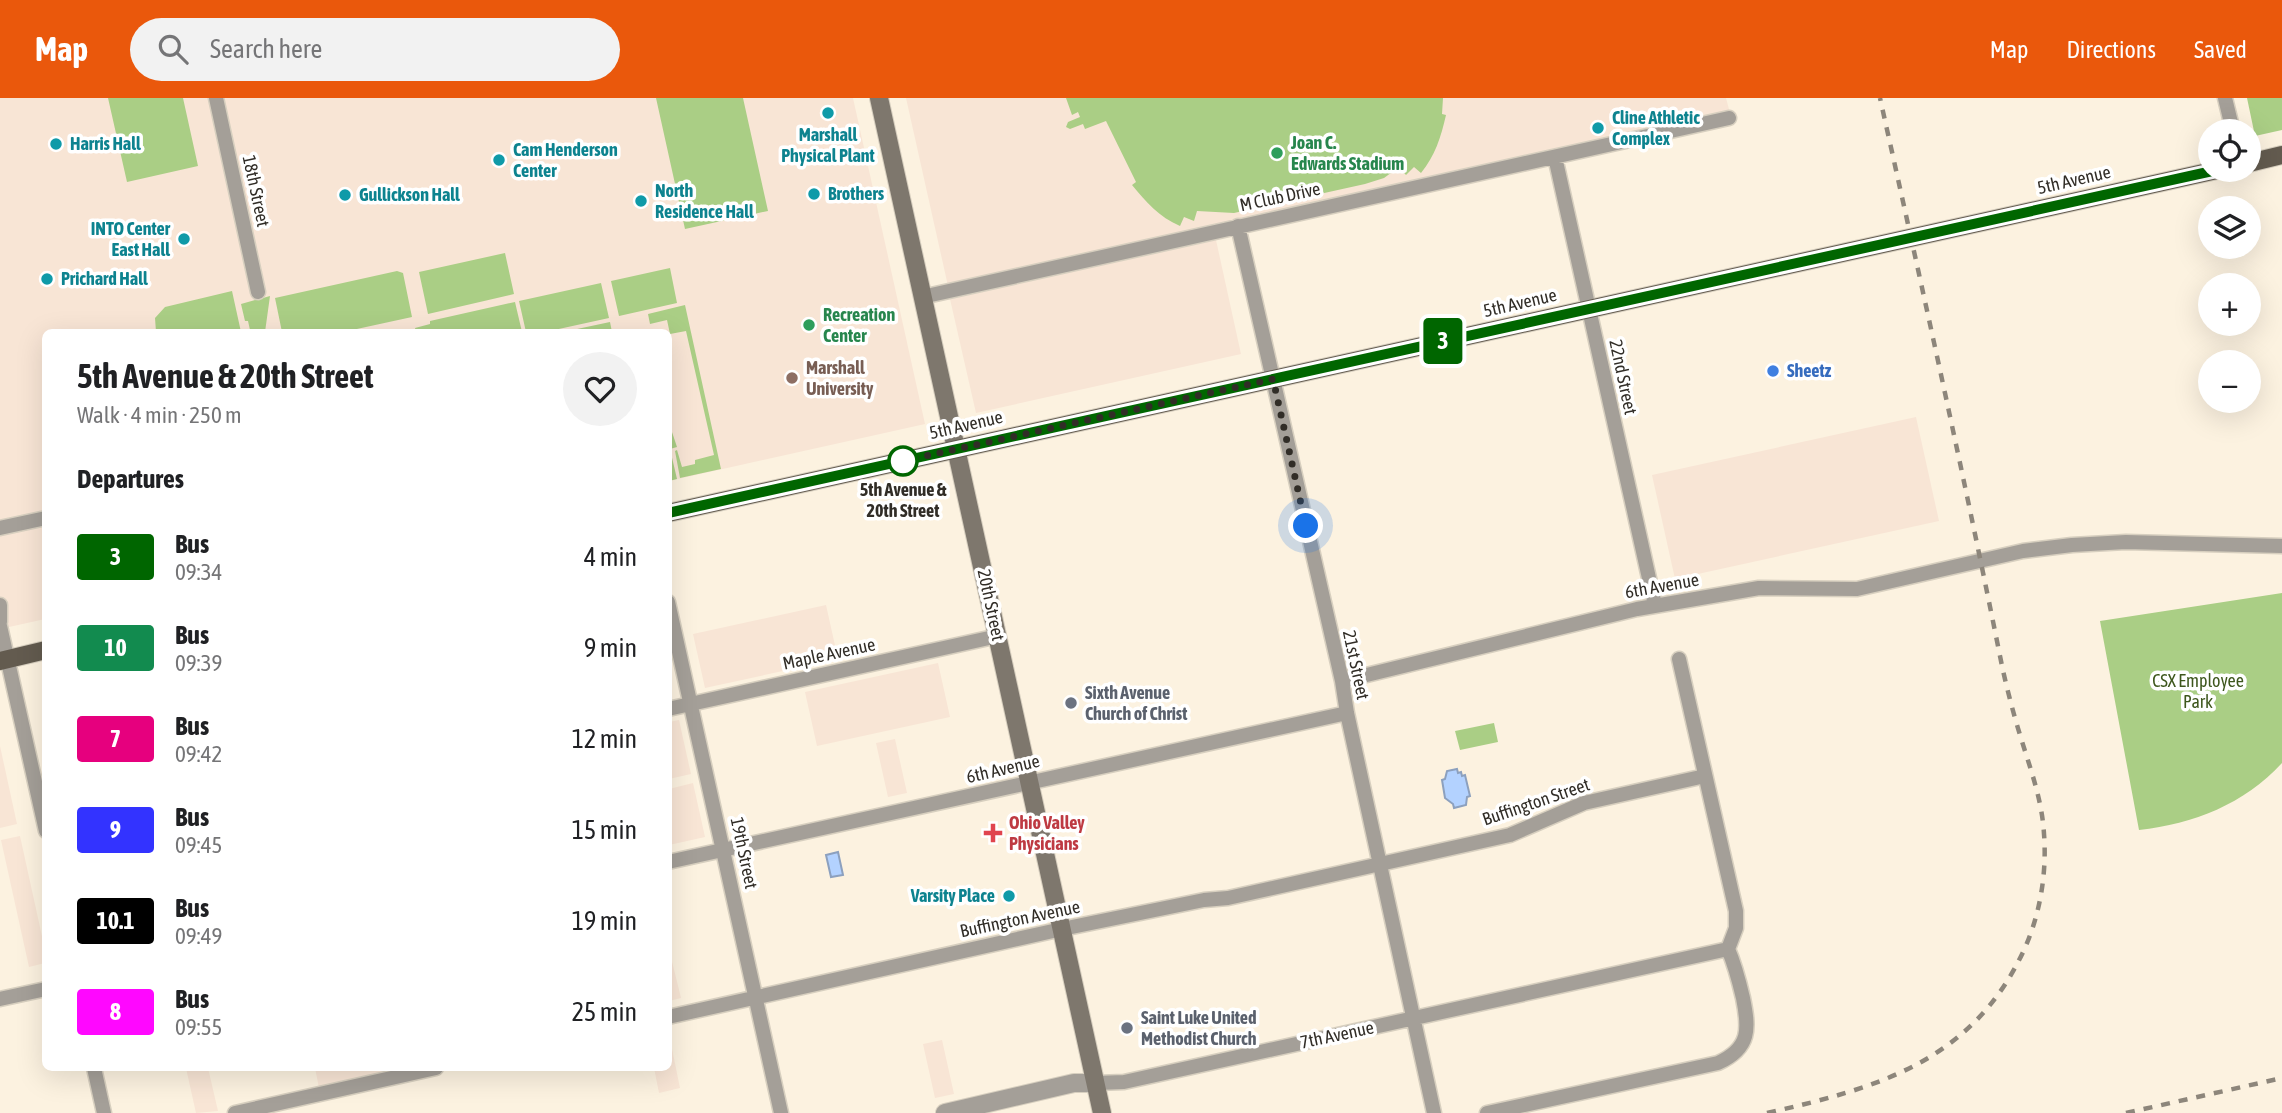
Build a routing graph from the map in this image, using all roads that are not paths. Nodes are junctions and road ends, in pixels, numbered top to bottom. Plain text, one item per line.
1 (216, 98) edge
2 (879, 98) edge
3 (2225, 98) edge
4 (1729, 118) dead end
5 (2230, 119) edge
6 (2282, 155) edge
7 (1555, 157) junction
8 (2261, 160) edge
9 (2198, 174) edge
10 (1238, 226) junction
11 (258, 292) dead end
12 (922, 297) junction
13 (1589, 309) junction
14 (1273, 379) junction
15 (956, 449) junction
16 (672, 512) edge
17 (42, 519) edge
18 (0, 528) edge
19 (2282, 546) edge
20 (0, 605) edge
21 (1654, 605) junction
22 (672, 619) edge
23 (0, 624) edge
24 (998, 636) junction
25 (42, 651) edge
26 (1679, 659) dead end
27 (4, 660) edge
28 (1342, 681) junction
29 (691, 704) junction
30 (672, 708) edge
31 (1347, 713) junction
32 (1705, 776) junction
33 (1030, 783) junction
34 (42, 815) edge
35 (723, 850) junction
36 (672, 862) edge
37 (1380, 863) junction
38 (1062, 929) junction
39 (1728, 949) junction
40 (42, 990) edge
41 (756, 998) junction
42 (0, 999) edge
43 (672, 1016) edge
44 (1413, 1018) junction
45 (95, 1071) edge
46 (423, 1071) edge
47 (1096, 1083) junction
48 (104, 1113) edge
49 (235, 1113) edge
50 (781, 1113) edge
51 (945, 1113) edge
52 (1102, 1113) edge
53 (1434, 1113) edge
54 (1488, 1113) edge

1 - 11 street, 18th Street
2 - 12 main road, 20th Street
3 - 5 street
4 - 7 street, M Club Drive
6 - 8 main road
7 - 10 street, M Club Drive
7 - 13 street, 22nd Street
9 - 13 main road, 5th Avenue
10 - 12 street, M Club Drive
10 - 14 street, 21st Street
12 - 15 main road, 20th Street
13 - 14 main road, 5th Avenue
13 - 21 street, 22nd Street
14 - 15 main road, 5th Avenue
14 - 28 street, 21st Street
15 - 16 main road, 5th Avenue
15 - 24 main road, 20th Street
17 - 18 street
19 - 21 street, 6th Avenue
20 - 23 street
21 - 28 street, 6th Avenue
22 - 29 street, 19th Street
23 - 27 street
24 - 29 street, Maple Avenue
24 - 33 main road, 20th Street
25 - 27 main road
26 - 32 street
27 - 34 street
28 - 31 street, 21st Street
29 - 30 street, Maple Avenue
29 - 35 street, 19th Street
31 - 33 street, 6th Avenue
31 - 37 street, 21st Street
32 - 37 street, Buffington Street
32 - 39 street
33 - 35 street, 6th Avenue
33 - 38 main road, 20th Street
35 - 36 street, 6th Avenue
35 - 41 street, 19th Street
37 - 38 street, Buffington Avenue
37 - 44 street, 21st Street
38 - 41 street, Buffington Avenue
38 - 47 main road, 20th Street
39 - 44 street, 7th Avenue
39 - 54 street
40 - 42 street
41 - 43 street, Buffington Avenue
41 - 50 street, 19th Street
44 - 47 street, 7th Avenue
44 - 53 street, 21st Street
45 - 48 street
46 - 49 street
47 - 51 street, 7th Avenue
47 - 52 main road, 20th Street

